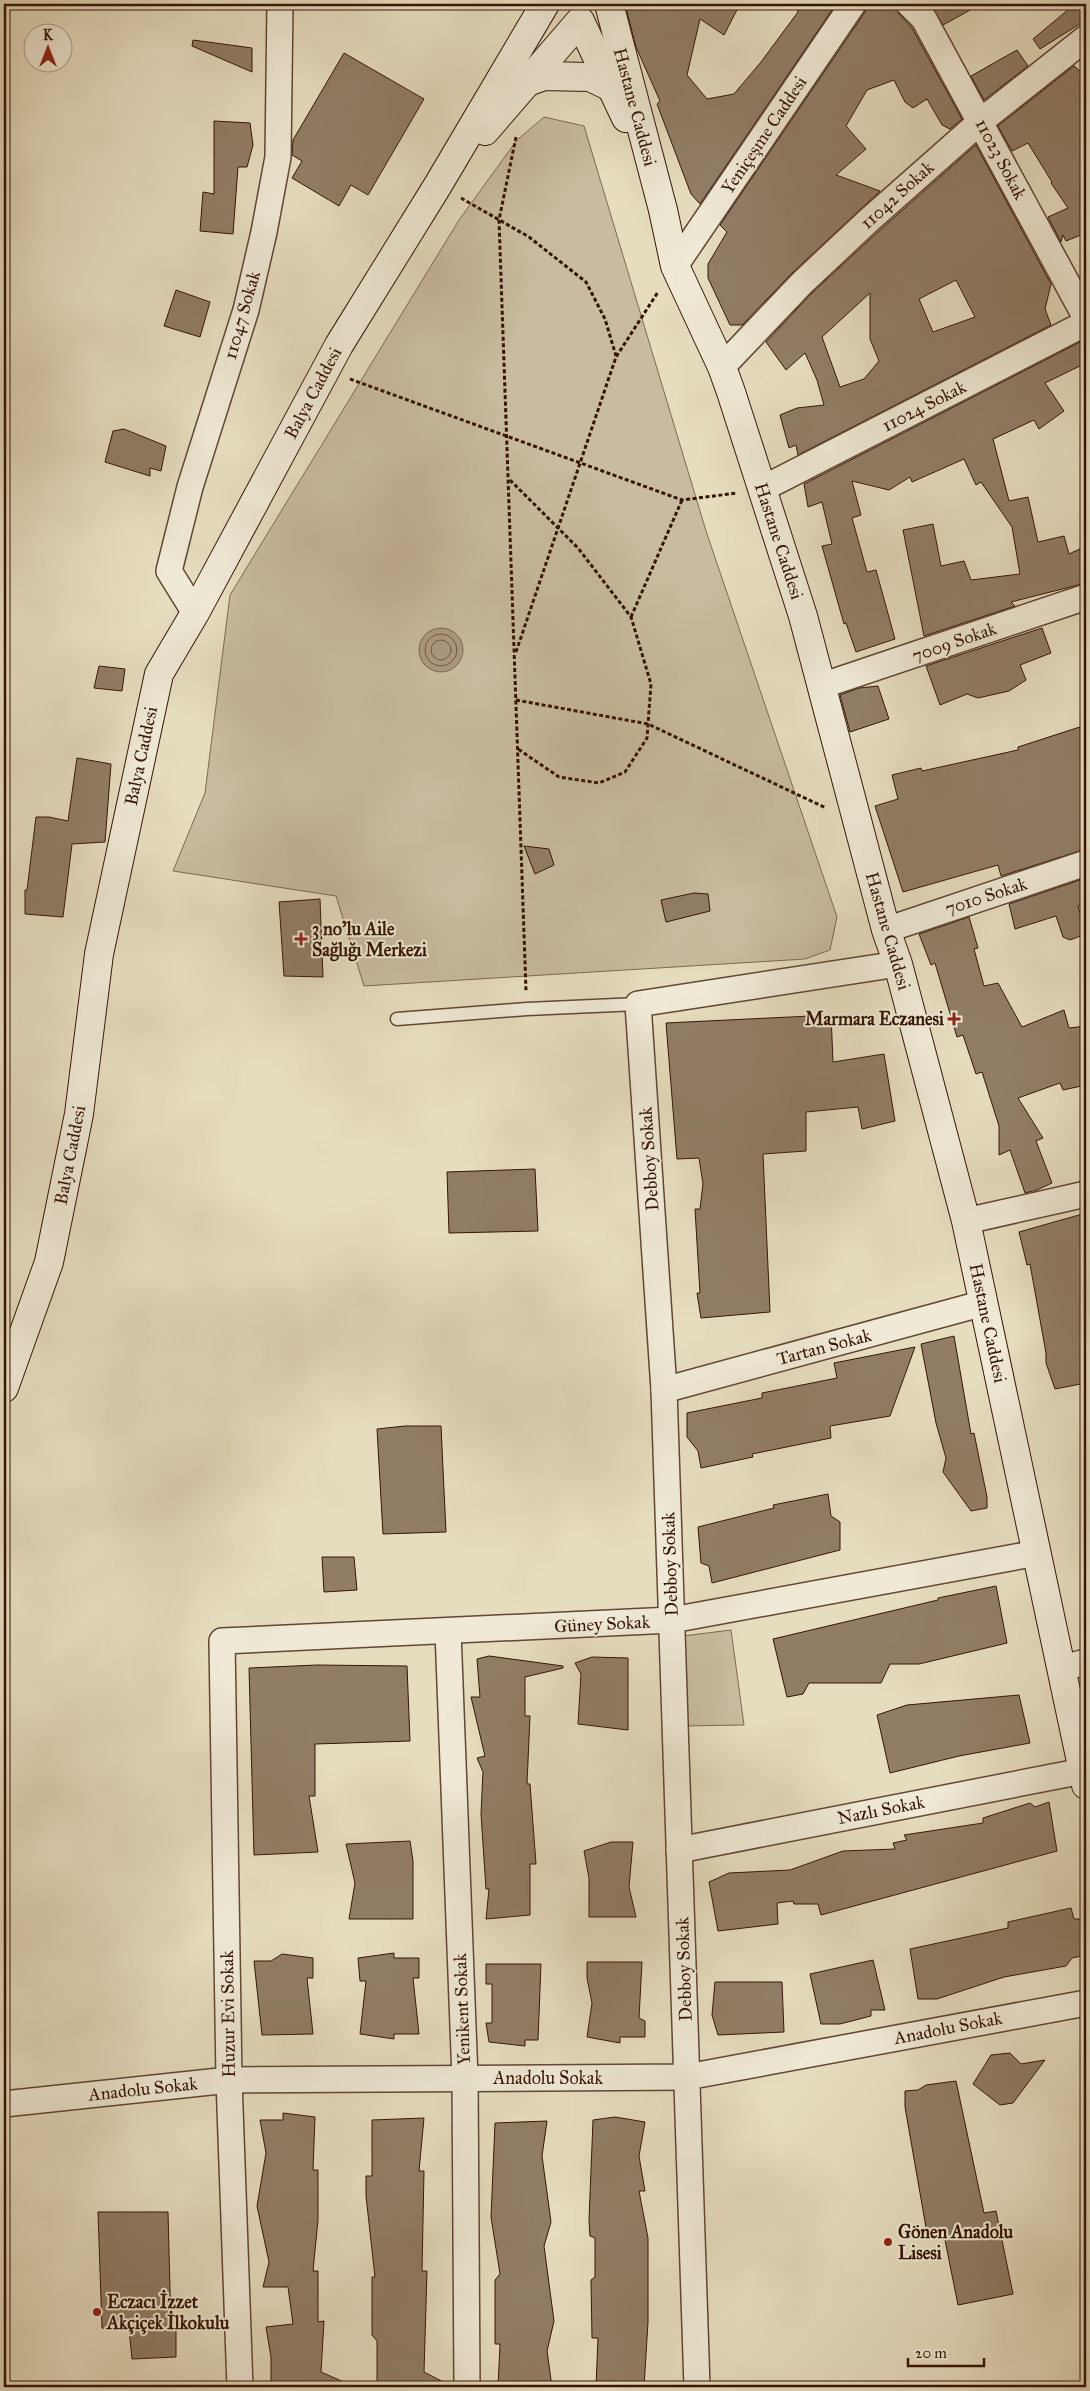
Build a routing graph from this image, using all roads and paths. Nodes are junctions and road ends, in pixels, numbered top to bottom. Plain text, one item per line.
1 (280, 4) edge
2 (545, 4) edge
3 (550, 4) edge
4 (607, 4) edge
5 (853, 4) edge
6 (910, 4) edge
7 (580, 21) junction
8 (1086, 38) edge
9 (527, 82) junction
10 (611, 88) junction
11 (981, 121) junction
12 (518, 128) dead end
13 (438, 185) junction
14 (663, 210) junction
15 (499, 220) junction
16 (674, 266) junction
17 (1086, 318) edge
18 (1086, 323) edge
19 (616, 357) junction
20 (722, 367) junction
21 (325, 370) junction
22 (508, 436) junction
23 (580, 463) junction
24 (509, 480) junction
25 (762, 489) junction
26 (682, 500) junction
27 (558, 528) junction
28 (1086, 597) edge
29 (195, 613) junction
30 (632, 617) junction
31 (514, 655) junction
32 (821, 686) junction
33 (516, 700) junction
34 (648, 724) junction
35 (517, 749) junction
36 (858, 823) junction
37 (1086, 863) edge
38 (886, 930) junction
39 (898, 964) junction
40 (638, 1004) junction
41 (527, 1009) junction
42 (397, 1019) dead end
43 (1086, 1194) edge
44 (966, 1221) junction
45 (984, 1303) junction
46 (10, 1355) edge
47 (4, 1388) edge
48 (664, 1390) junction
49 (1037, 1553) junction
50 (672, 1620) junction
51 (448, 1631) junction
52 (222, 1641) joint
53 (1074, 1665) edge
54 (1085, 1778) edge
55 (679, 1850) junction
56 (1086, 2003) edge
57 (687, 2077) junction
58 (465, 2079) junction
59 (229, 2080) junction
60 (4, 2104) edge
61 (240, 2387) edge
62 (467, 2387) edge
63 (697, 2387) edge

1 - 29 street, 11047 Sokak
2 - 13 street, Balya Caddesi
3 - 7 street
4 - 7 street, Balya Caddesi
4 - 14 street, Hastane Caddesi
5 - 16 street, Yeniçeşme Caddesi
6 - 11 street, 11023 Sokak
7 - 9 street, Balya Caddesi
7 - 10 street, Hastane Caddesi
8 - 11 street, 11042 Sokak
9 - 10 street
9 - 13 street, Balya Caddesi
10 - 14 street, Hastane Caddesi
11 - 17 street, 11023 Sokak
11 - 20 street, 11042 Sokak
12 - 15 path
13 - 15 path
13 - 21 street, Balya Caddesi
14 - 16 street, Hastane Caddesi
15 - 19 path
15 - 22 path
16 - 19 path
16 - 20 street, Hastane Caddesi
18 - 25 street, 11024 Sokak
19 - 23 path
20 - 25 street, Hastane Caddesi
21 - 22 path
21 - 29 street, Balya Caddesi
22 - 23 path
22 - 24 path
23 - 26 path
23 - 27 path
24 - 27 path
24 - 31 path
25 - 26 path
25 - 32 street, Hastane Caddesi
26 - 30 path
27 - 30 path
27 - 31 path
28 - 32 street, 7009 Sokak
29 - 46 street, Balya Caddesi
30 - 34 path
31 - 33 path
32 - 36 street, Hastane Caddesi
33 - 34 path
33 - 35 path
34 - 35 path
34 - 36 path
35 - 41 path
36 - 38 street, Hastane Caddesi
37 - 38 street, 7010 Sokak
38 - 39 street, Hastane Caddesi
39 - 40 street
39 - 44 street, Hastane Caddesi
40 - 41 lane
40 - 48 street, Debboy Sokak
41 - 42 lane
43 - 44 street
44 - 45 street, Hastane Caddesi
45 - 48 street, Tartan Sokak
45 - 49 street, Hastane Caddesi
46 - 47 street, Balya Caddesi
48 - 50 street, Debboy Sokak
49 - 50 street, Güney Sokak
49 - 53 street, Hastane Caddesi
50 - 51 street, Güney Sokak
50 - 55 street, Debboy Sokak
51 - 52 street, Güney Sokak
51 - 58 street, Yenikent Sokak
52 - 59 street, Huzur Evi Sokak
53 - 54 street, Hastane Caddesi
54 - 55 street, Nazlı Sokak
55 - 57 street, Debboy Sokak
56 - 57 street, Anadolu Sokak
57 - 58 street, Anadolu Sokak
57 - 63 street, Debboy Sokak
58 - 59 street, Anadolu Sokak
58 - 62 street, Yenikent Sokak
59 - 60 street, Anadolu Sokak
59 - 61 street, Huzur Evi Sokak

